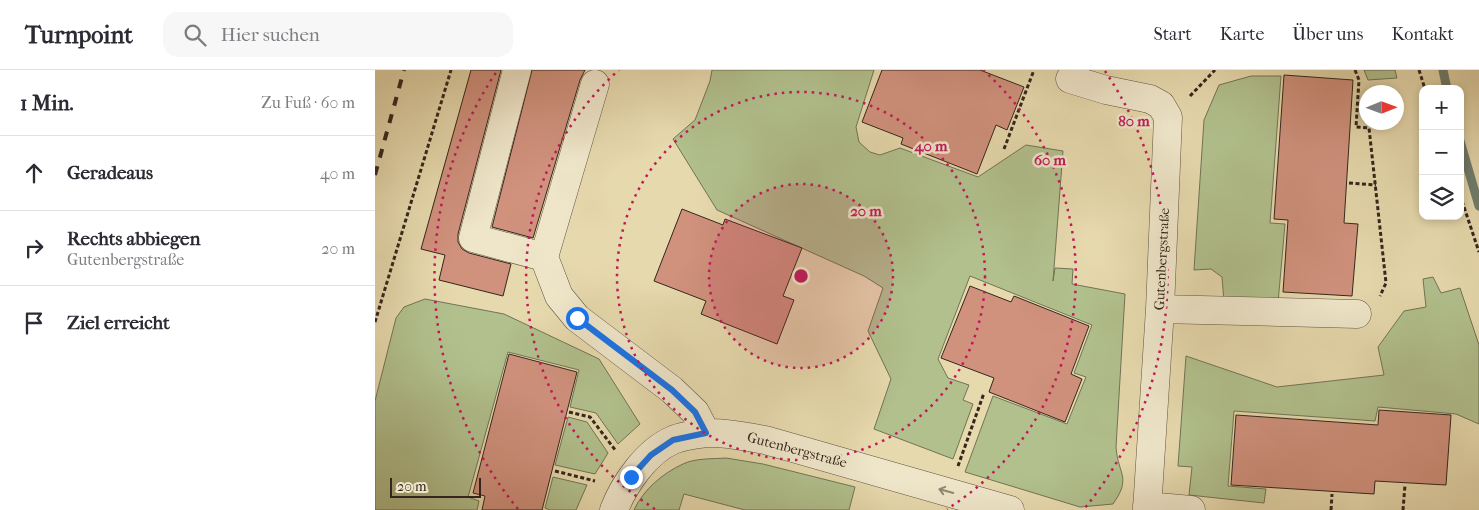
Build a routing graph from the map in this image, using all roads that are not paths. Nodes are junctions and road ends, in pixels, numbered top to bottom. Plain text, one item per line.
1 (517, 70) edge
2 (1070, 79) dead end
3 (595, 84) dead end
4 (544, 257) junction
5 (1160, 309) junction
6 (1357, 314) road end
7 (706, 433) junction
8 (1147, 508) edge
9 (614, 510) edge
10 (1009, 510) edge
11 (1191, 510) edge

1 - 4 street
2 - 5 street, Gutenbergstraße
3 - 4 street
4 - 7 street
5 - 6 street
5 - 8 street, Gutenbergstraße
7 - 9 street, Gutenbergstraße
10 -> 7 street, Gutenbergstraße
8 - 11 street

